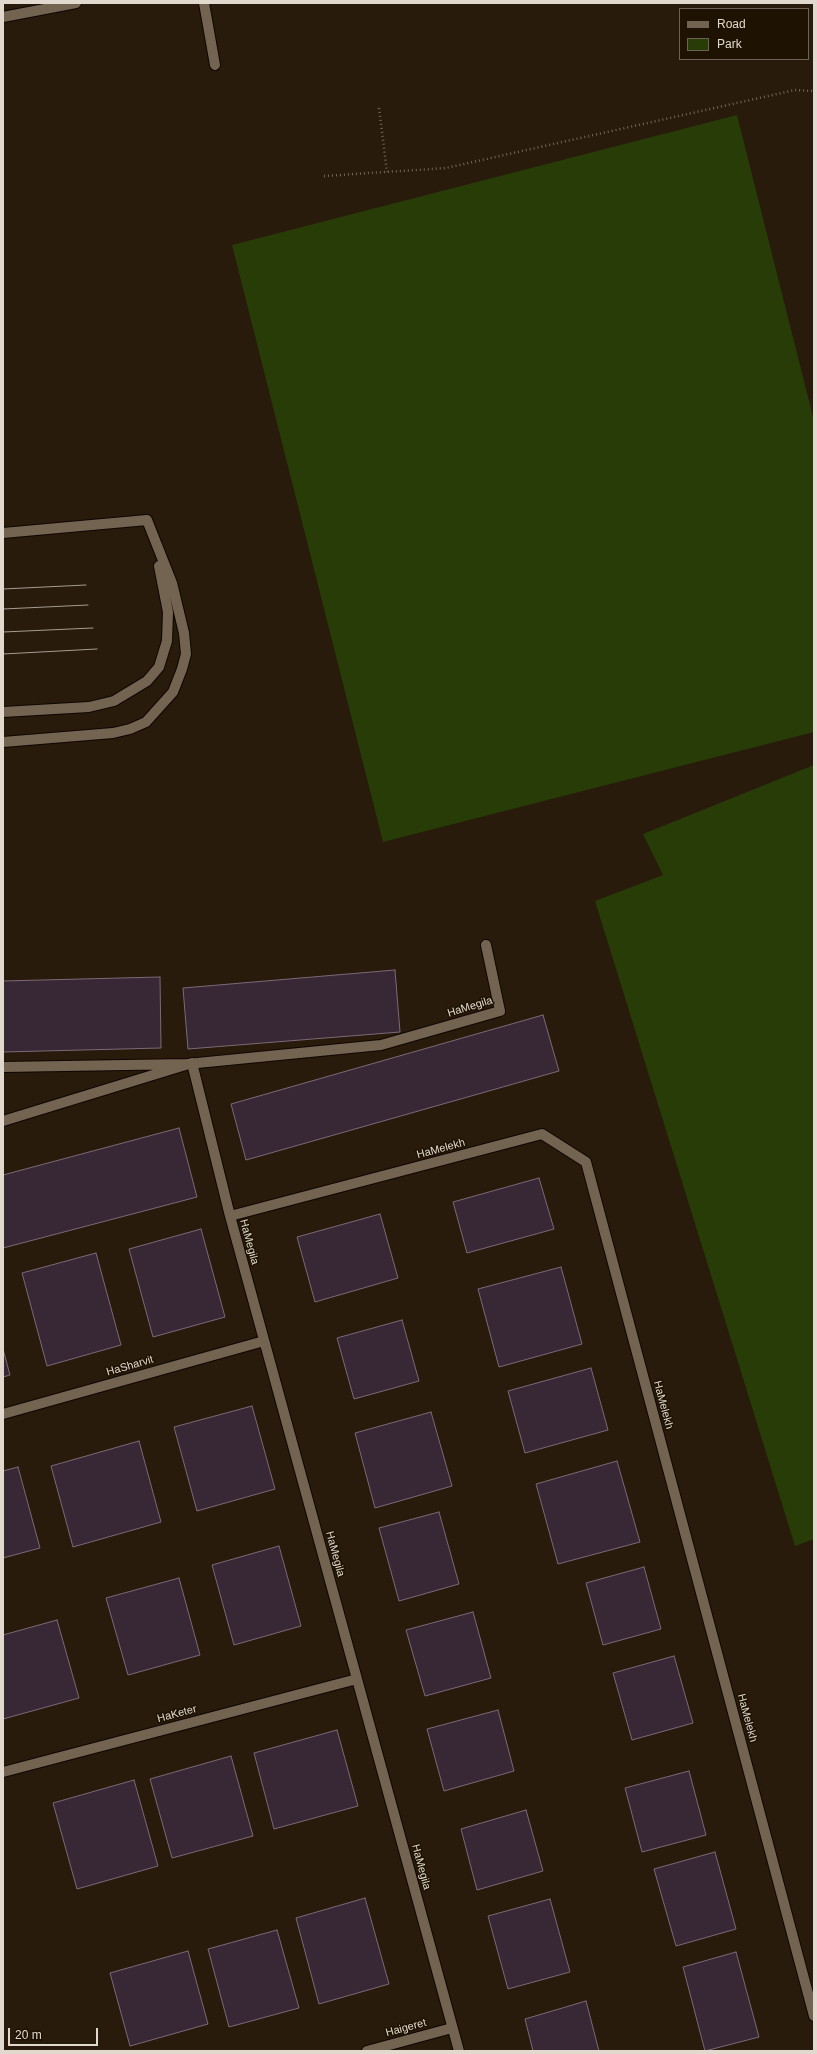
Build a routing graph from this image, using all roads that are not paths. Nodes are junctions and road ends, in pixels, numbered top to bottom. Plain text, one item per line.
1 (76, 3) edge
2 (204, 3) edge
3 (3, 17) edge
4 (215, 65) dead end
5 (147, 520) junction
6 (3, 533) edge
7 (3, 712) edge
8 (3, 742) edge
9 (486, 945) dead end
10 (192, 1063) junction
11 (3, 1067) edge
12 (3, 1121) edge
13 (230, 1216) junction
14 (264, 1341) junction
15 (3, 1414) edge
16 (357, 1679) junction
17 (3, 1772) edge
18 (814, 2016) edge
19 (452, 2028) junction
20 (367, 2051) edge
21 (459, 2051) edge

1 - 3 street
2 - 4 street
5 - 6 street
5 - 7 street
5 - 8 street
9 - 10 street, HaMegila
10 - 11 street, HaMegila
10 - 12 street, HaMegila
10 - 13 street, HaMegila
13 - 14 street, HaMegila
13 - 18 street, HaMelekh
14 - 15 street, HaSharvit
14 - 16 street, HaMegila
16 - 17 street, HaKeter
16 - 19 street, HaMegila
19 - 20 street, Haigeret
19 - 21 street, HaMegila

